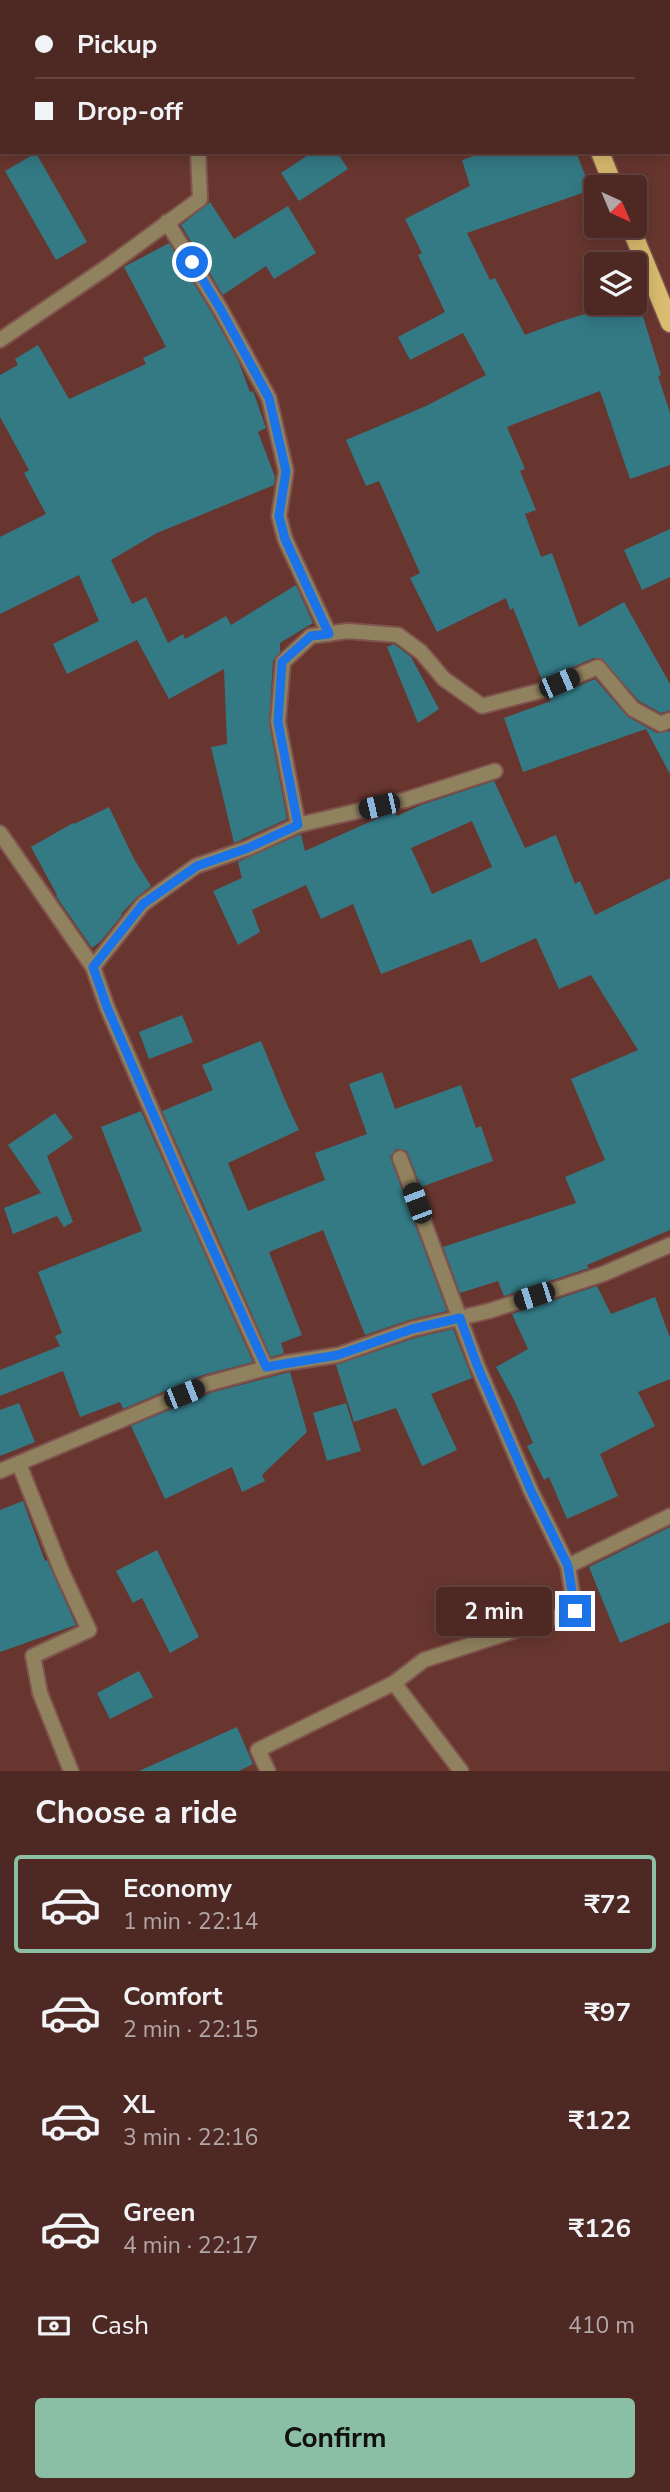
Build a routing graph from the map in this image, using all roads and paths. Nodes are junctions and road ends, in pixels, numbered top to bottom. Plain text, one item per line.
1 (198, 154) edge
2 (601, 154) edge
3 (609, 175) edge
4 (167, 222) junction
5 (635, 238) edge
6 (670, 323) edge
7 (0, 340) edge
8 (329, 634) junction
9 (670, 720) edge
10 (495, 771) dead end
11 (298, 825) junction
12 (0, 833) edge
13 (93, 967) junction
14 (400, 1158) dead end
15 (670, 1245) edge
16 (460, 1318) junction
17 (266, 1367) junction
18 (19, 1464) junction
19 (0, 1471) edge
20 (670, 1516) edge
21 (568, 1566) junction
22 (394, 1683) junction
23 (71, 1771) edge
24 (268, 1771) edge
25 (461, 1771) edge

1 - 4 street
2 - 3 main road
4 - 7 street
4 - 8 street
5 - 6 main road
8 - 9 street
8 - 11 street
10 - 11 street
11 - 13 street
12 - 13 street
13 - 17 street
14 - 16 street
15 - 16 street
16 - 17 street
16 - 21 street
17 - 18 street
18 - 19 street
18 - 23 street
20 - 21 street
21 - 22 street
22 - 24 street
22 - 25 street

